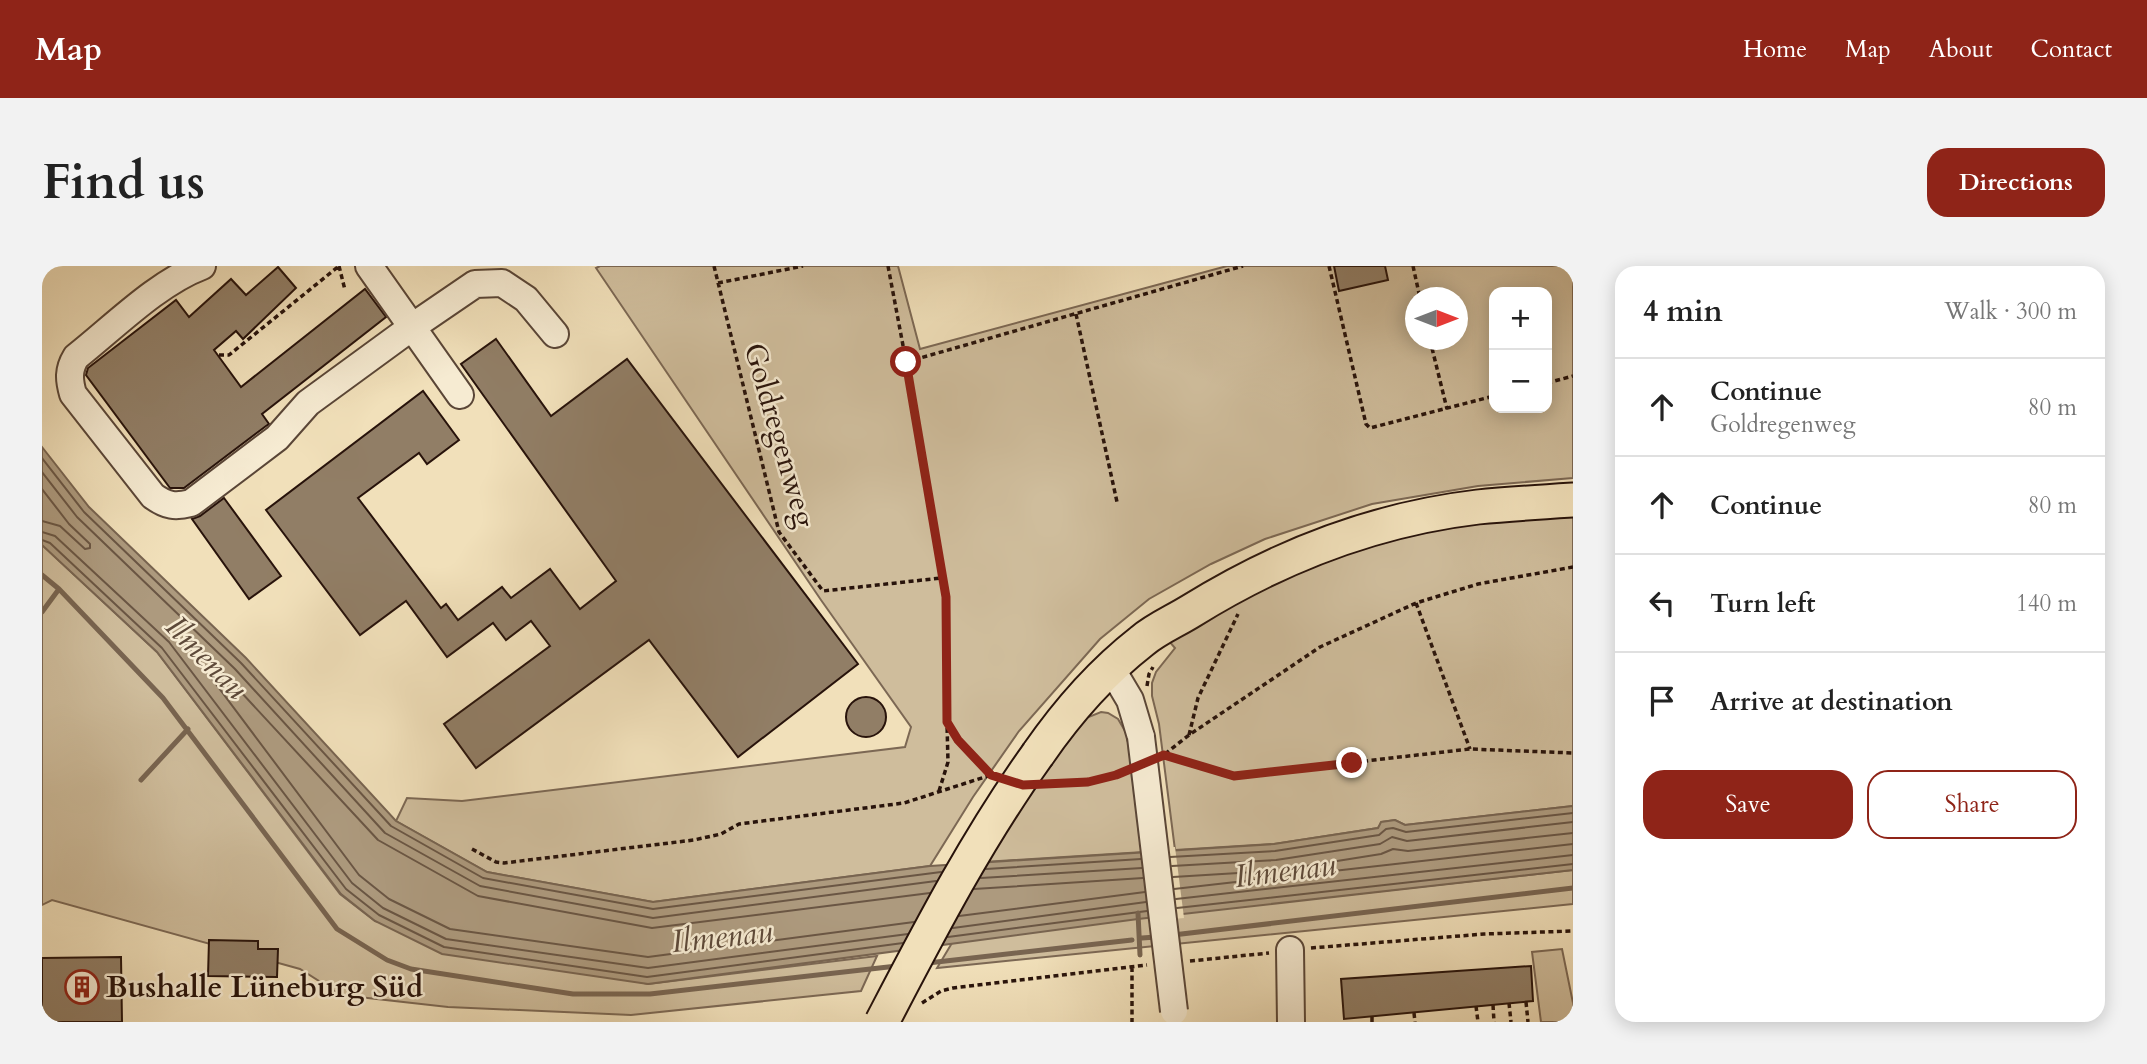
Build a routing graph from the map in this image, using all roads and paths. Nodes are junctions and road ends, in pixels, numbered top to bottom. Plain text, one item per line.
1 (339, 266) edge
2 (369, 266) edge
3 (714, 266) edge
4 (803, 266) edge
5 (888, 266) edge
6 (1243, 266) edge
7 (1329, 266) edge
8 (1413, 266) edge
9 (195, 267) edge
10 (718, 283) junction
11 (1418, 287) edge
12 (345, 290) dead end
13 (274, 308) dead end
14 (279, 314) junction
15 (1076, 314) junction
16 (412, 327) junction
17 (555, 334) dead end
18 (1432, 350) edge
19 (219, 355) dead end
20 (906, 362) junction
21 (1573, 376) edge
22 (1552, 382) edge
23 (460, 395) dead end
24 (1489, 397) edge
25 (1447, 409) junction
26 (1573, 500) edge
27 (1117, 502) dead end
28 (1573, 567) edge
29 (941, 578) junction
30 (1416, 603) junction
31 (1239, 612) dead end
32 (1143, 640) junction
33 (1111, 668) junction
34 (1147, 690) dead end
35 (947, 722) junction
36 (1189, 735) junction
37 (1147, 749) junction
38 (1470, 749) junction
39 (1573, 752) edge
40 (1164, 755) junction
41 (1037, 769) junction
42 (1128, 770) dead end
43 (991, 775) junction
44 (1002, 778) dead end
45 (939, 791) junction
46 (472, 849) dead end
47 (1573, 931) edge
48 (1573, 938) edge
49 (1290, 950) junction
50 (1185, 961) dead end
51 (1158, 964) dead end
52 (1132, 967) junction
53 (1525, 1002) dead end
54 (1509, 1003) dead end
55 (921, 1004) dead end
56 (1493, 1005) dead end
57 (1476, 1006) dead end
58 (1414, 1013) dead end
59 (1174, 1017) edge
60 (882, 1022) edge
61 (1132, 1022) edge
62 (1291, 1022) edge
63 (1415, 1022) edge
64 (1478, 1022) edge
65 (1494, 1022) edge
66 (1511, 1022) edge
67 (1528, 1022) edge

1 - 12 path
1 - 14 path
2 - 16 street
3 - 10 path, Goldregenweg
4 - 10 path
5 - 20 path
6 - 15 path
7 - 25 path
8 - 11 path
9 - 16 street
10 - 29 path, Goldregenweg
13 - 14 path
14 - 19 path
15 - 20 path
15 - 27 path
16 - 17 street
16 - 23 street
18 - 25 path
20 - 29 path
21 - 22 path
24 - 25 path
26 - 32 main road
28 - 30 path
29 - 35 path
30 - 36 path
30 - 38 path
31 - 36 path
32 - 33 main road
32 - 34 path
33 - 37 street
33 - 41 main road
35 - 43 path
35 - 45 path
36 - 40 path
37 - 40 path
37 - 59 street, bridge
38 - 39 path
38 - 40 path
41 - 42 path
41 - 60 main road, bridge
43 - 44 path
43 - 45 path
45 - 46 path
47 - 48 path
47 - 49 path
49 - 50 path
49 - 62 street
51 - 52 path
52 - 55 path
52 - 61 path
53 - 67 path
54 - 66 path
56 - 65 path
57 - 64 path
58 - 63 path

